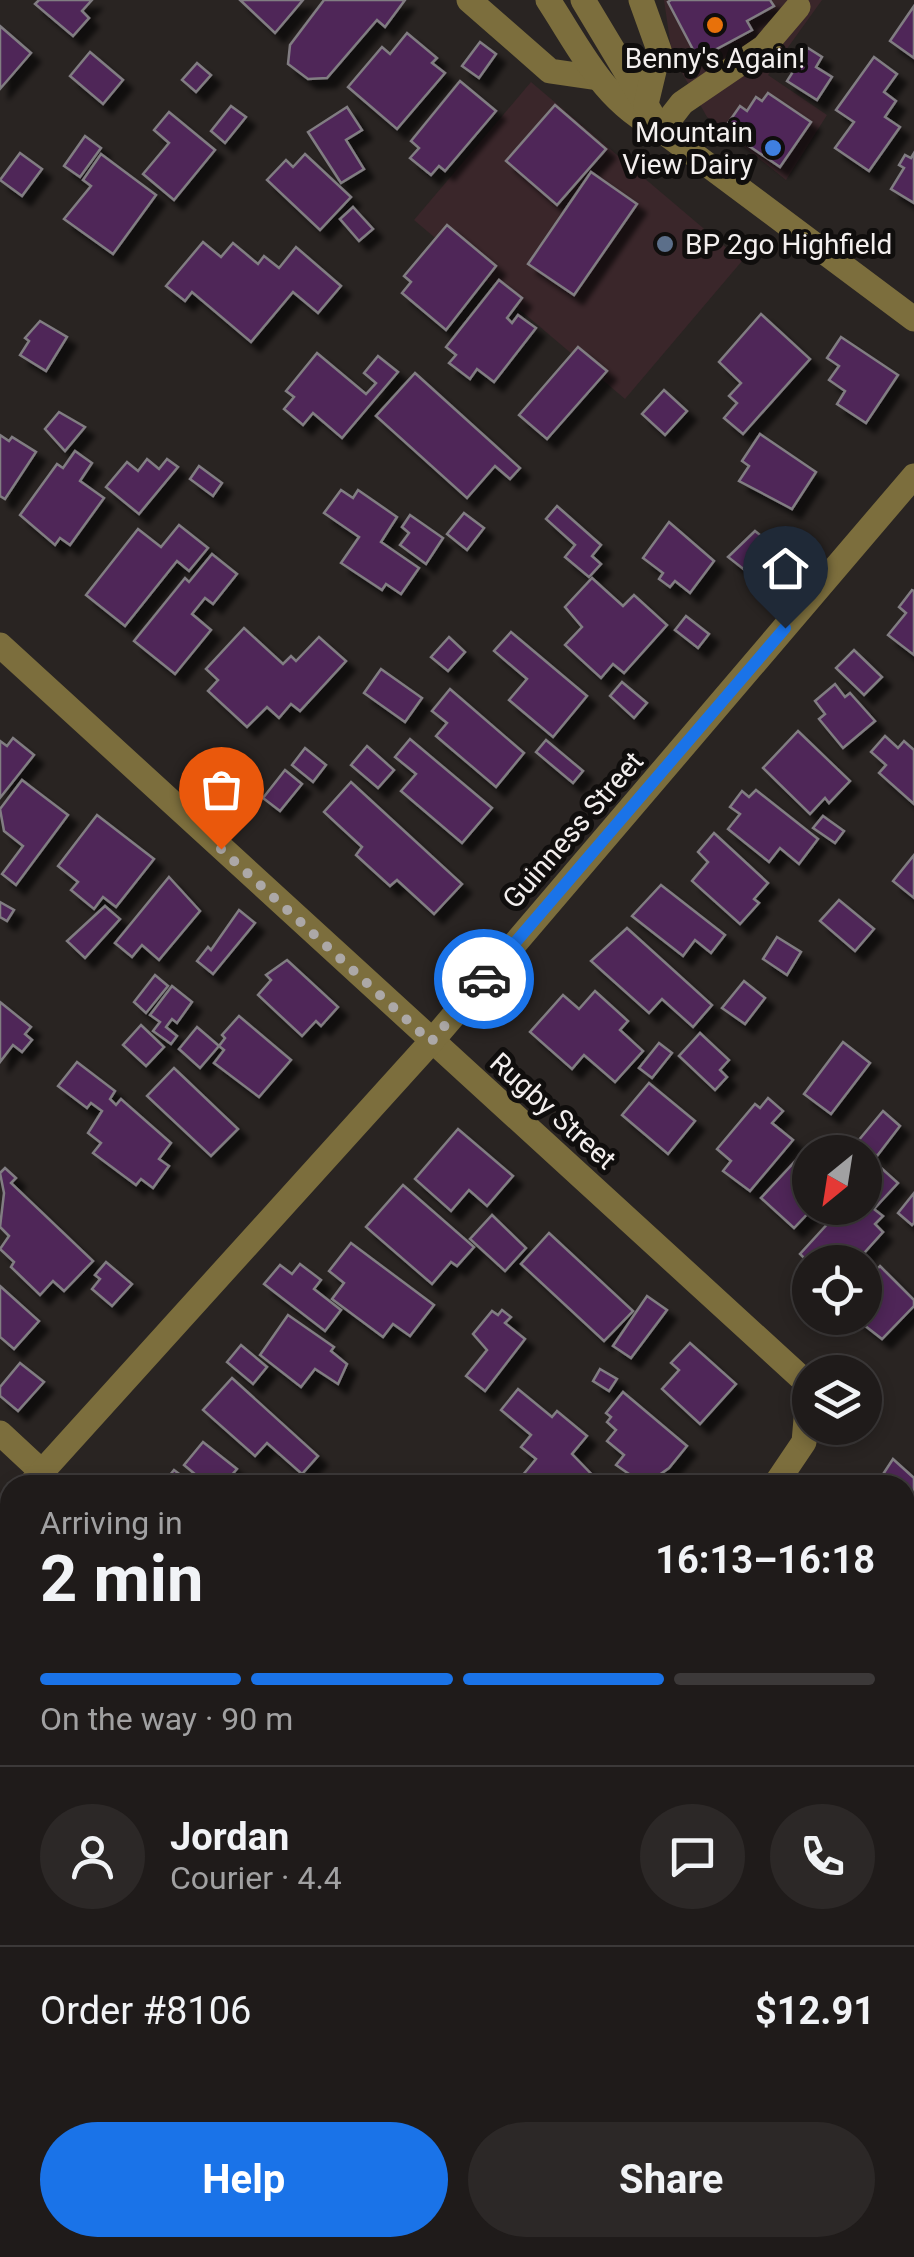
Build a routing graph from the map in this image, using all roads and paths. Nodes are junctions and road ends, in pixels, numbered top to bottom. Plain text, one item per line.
1 (470, 0) edge
2 (548, 0) edge
3 (583, 0) edge
4 (641, 0) edge
5 (798, 7) dead end
6 (598, 78) junction
7 (646, 104) junction
8 (661, 130) junction
9 (914, 319) edge
10 (914, 476) edge
11 (0, 645) edge
12 (431, 1042) junction
13 (0, 1433) edge
14 (34, 1475) edge
15 (39, 1475) edge
16 (782, 1475) edge

1 - 6 street
2 - 6 street
3 - 7 street
4 - 7 street
5 - 8 street
6 - 8 street
7 - 8 street
8 - 9 street
10 - 12 street, Guinness Street
11 - 12 street, Rugby Street
12 - 15 street, Guinness Street
12 - 16 street, Rugby Street
13 - 14 street

